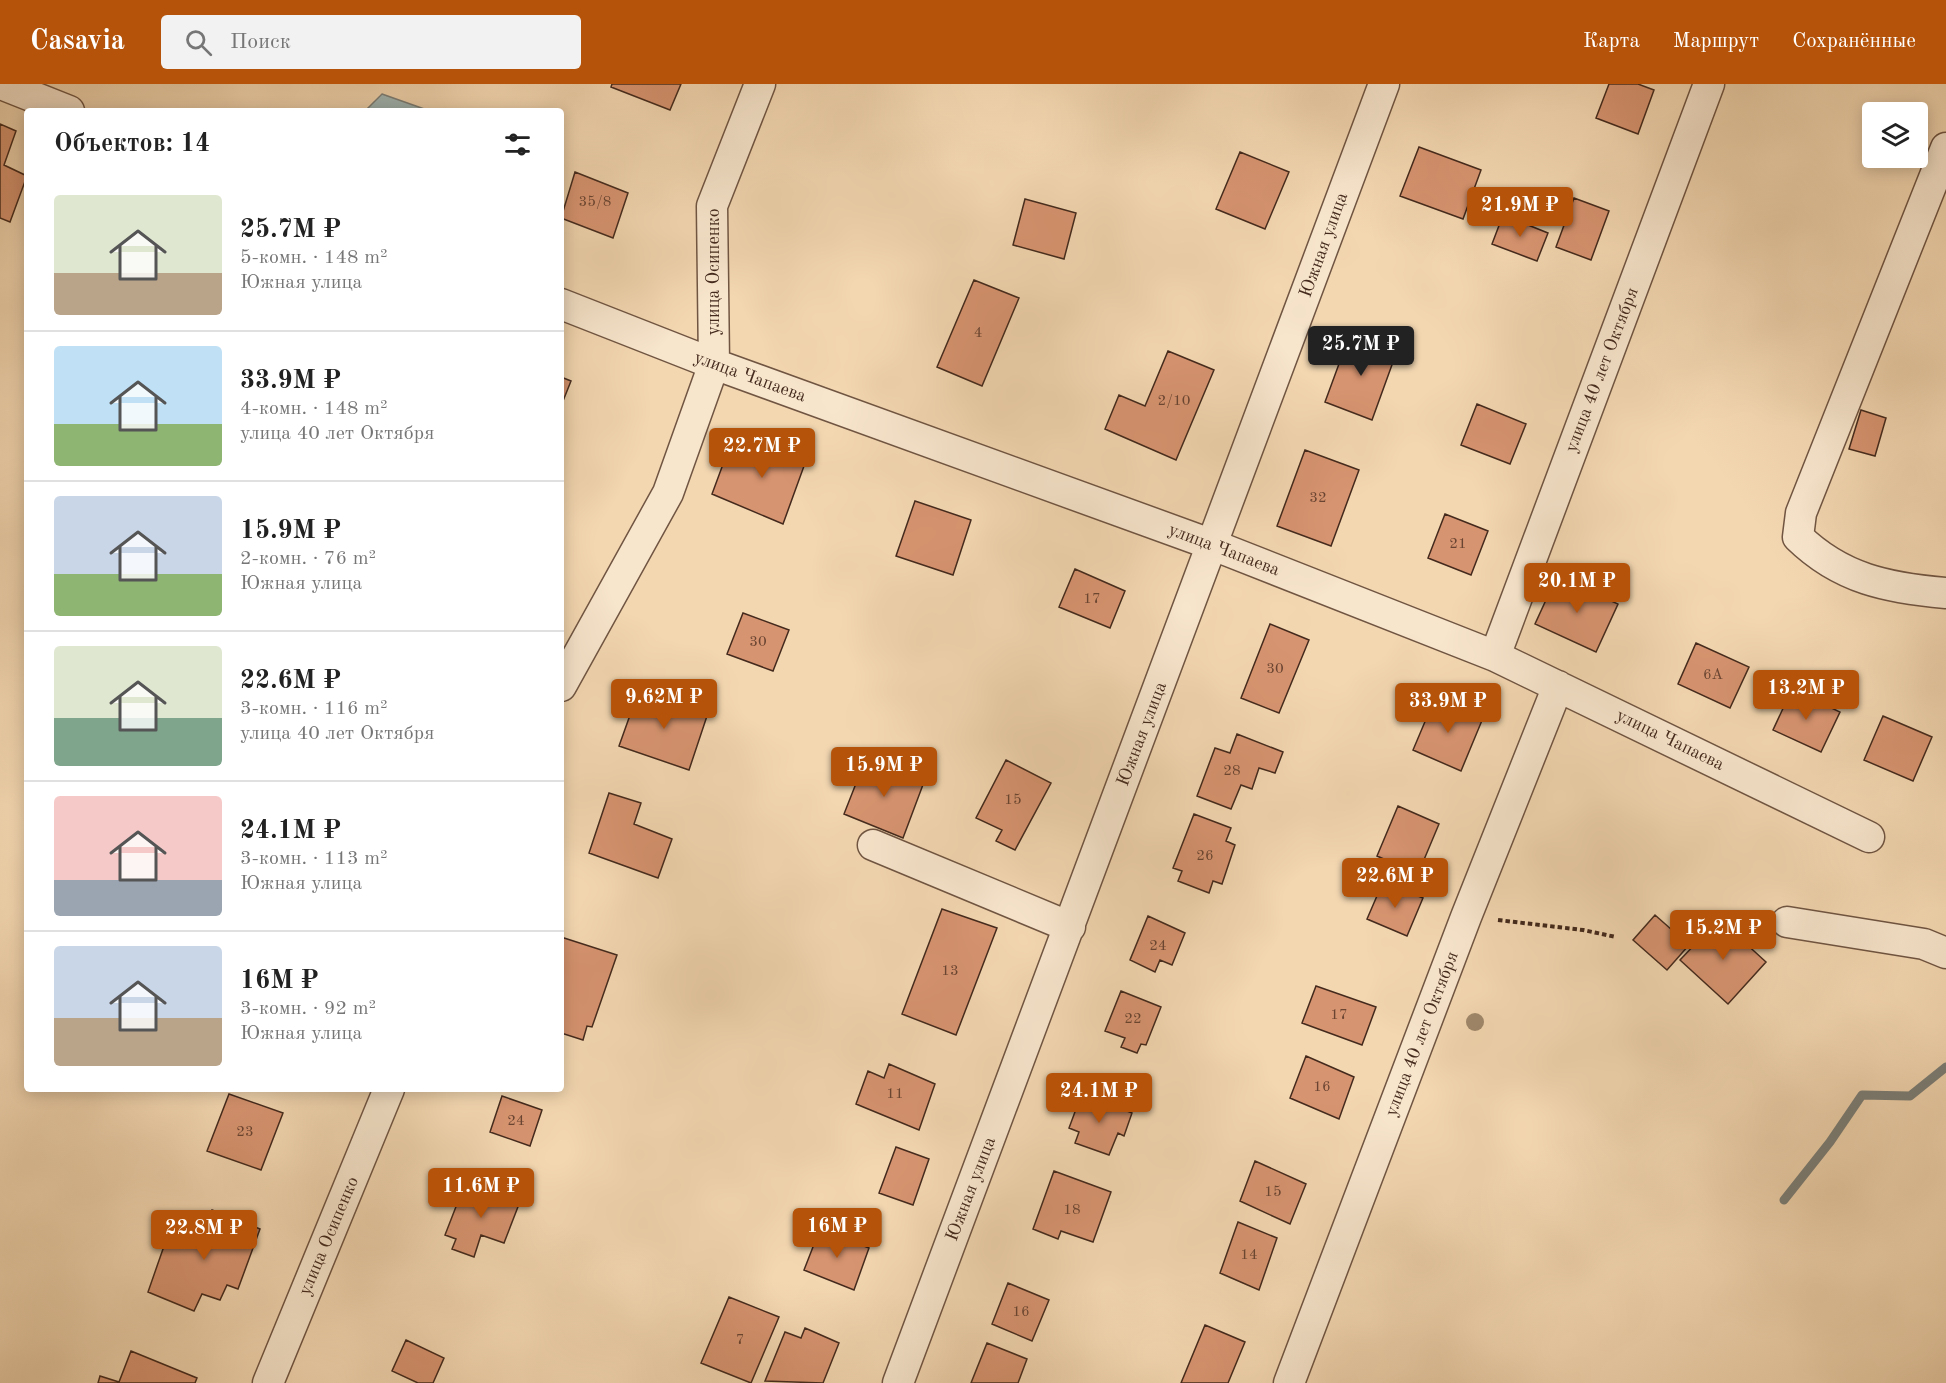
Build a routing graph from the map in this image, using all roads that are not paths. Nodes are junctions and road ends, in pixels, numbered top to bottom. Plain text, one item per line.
1 (1, 84) edge
2 (760, 84) edge
3 (1384, 84) edge
4 (1709, 84) edge
5 (61, 108) edge
6 (1946, 148) edge
7 (564, 305) edge
8 (714, 364) junction
9 (1213, 545) junction
10 (1946, 593) edge
11 (1495, 656) junction
12 (564, 681) edge
13 (1558, 686) junction
14 (1869, 837) dead end
15 (873, 845) dead end
16 (1787, 922) dead end
17 (1070, 927) junction
18 (1946, 953) edge
19 (388, 1092) edge
20 (268, 1383) edge
21 (898, 1383) edge
22 (1289, 1383) edge

1 - 5 street
2 - 8 street, улица Осипенко
3 - 9 street, Южная улица
4 - 11 street, улица 40 лет Октября
6 - 10 street
7 - 8 street, улица Чапаева
8 - 9 street, улица Чапаева
8 - 12 street, улица Осипенко
9 - 11 street, улица Чапаева
9 - 17 street, Южная улица
11 - 13 street, улица Чапаева
13 - 14 street, улица Чапаева
13 - 22 street, улица 40 лет Октября
15 - 17 street
16 - 18 street
17 - 21 street, Южная улица
19 - 20 street, улица Осипенко

